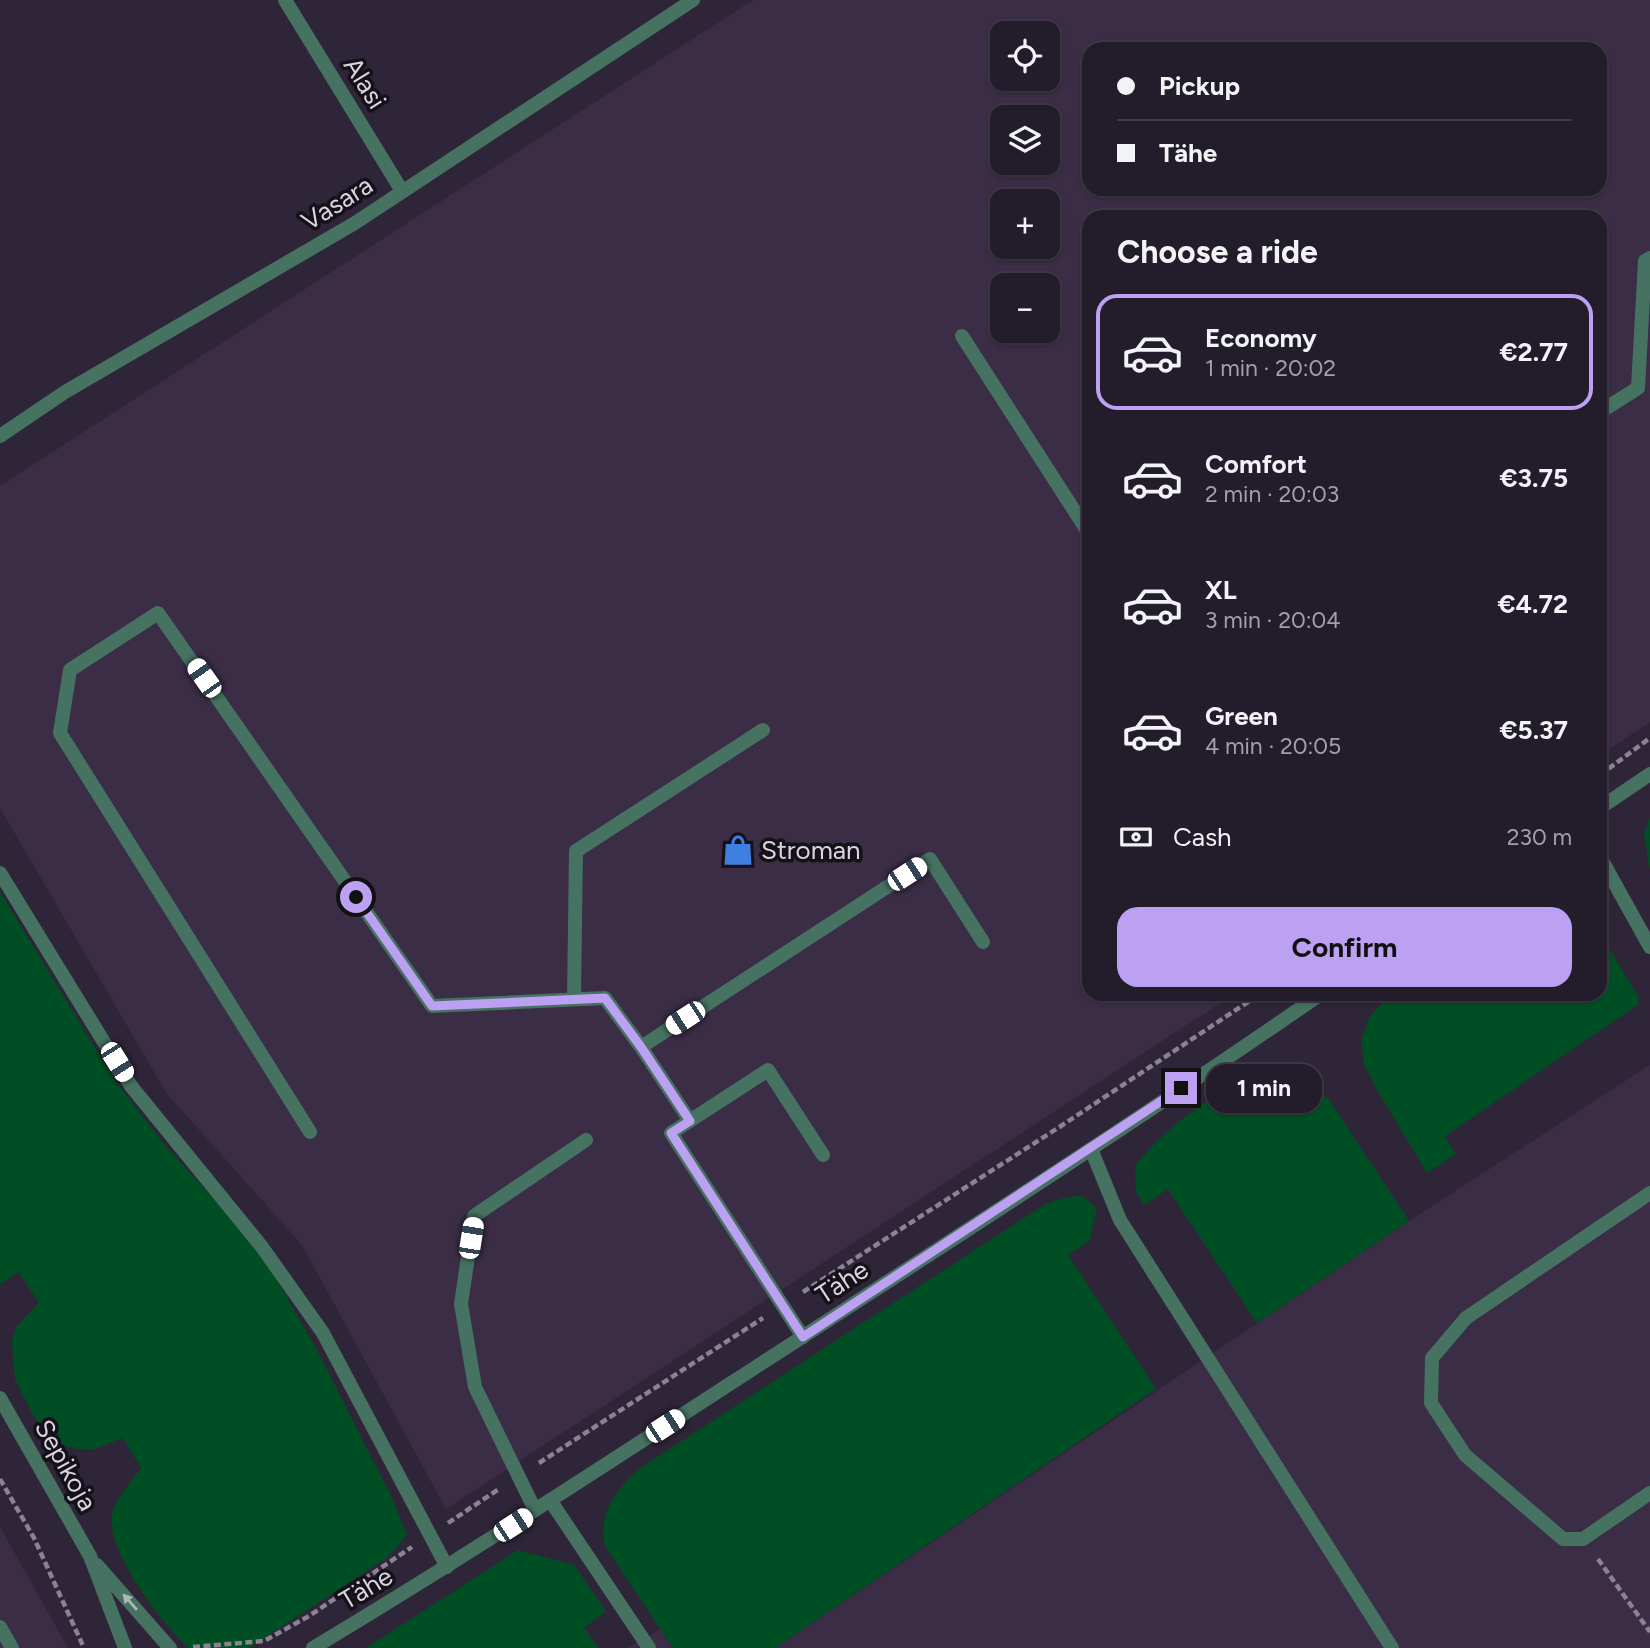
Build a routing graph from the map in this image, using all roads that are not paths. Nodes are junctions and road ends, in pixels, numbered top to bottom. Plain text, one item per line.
1 (285, 0) edge
2 (693, 0) edge
3 (402, 191) junction
4 (1650, 258) edge
5 (962, 336) dead end
6 (1607, 408) edge
7 (0, 436) edge
8 (1082, 523) edge
9 (763, 730) dead end
10 (1650, 774) edge
11 (1607, 803) edge
12 (1607, 870) edge
13 (0, 873) edge
14 (983, 942) dead end
15 (1650, 947) edge
16 (574, 999) junction
17 (1311, 1001) edge
18 (641, 1047) junction
19 (690, 1121) junction
20 (310, 1132) dead end
21 (586, 1140) dead end
22 (1091, 1149) junction
23 (823, 1155) dead end
24 (1650, 1193) edge
25 (803, 1337) junction
26 (0, 1398) edge
27 (1650, 1493) edge
28 (550, 1500) junction
29 (535, 1510) junction
30 (89, 1556) junction
31 (447, 1567) junction
32 (0, 1627) edge
33 (12, 1648) edge
34 (125, 1648) edge
35 (170, 1648) edge
36 (313, 1648) edge
37 (649, 1648) edge
38 (1392, 1648) edge

1 - 3 street, Alasi
2 - 3 street, Vasara
3 - 7 street, Vasara
4 - 6 street
5 - 8 street
9 - 16 street
10 - 11 street
12 - 15 street
13 - 31 street
14 - 18 street
16 - 18 street
16 - 20 street
17 - 22 street, Tähe
18 - 19 street
19 - 23 street
19 - 25 street
21 - 29 street
22 - 25 street, Tähe
22 - 38 street
24 - 27 street
25 - 28 street, Tähe
26 - 30 street, Sepikoja
28 - 29 street, Tähe
28 - 37 street
29 - 31 street, Tähe
30 - 34 street, Sepikoja
35 -> 30 street, Sepikoja
31 - 36 street, Tähe
32 - 33 street

